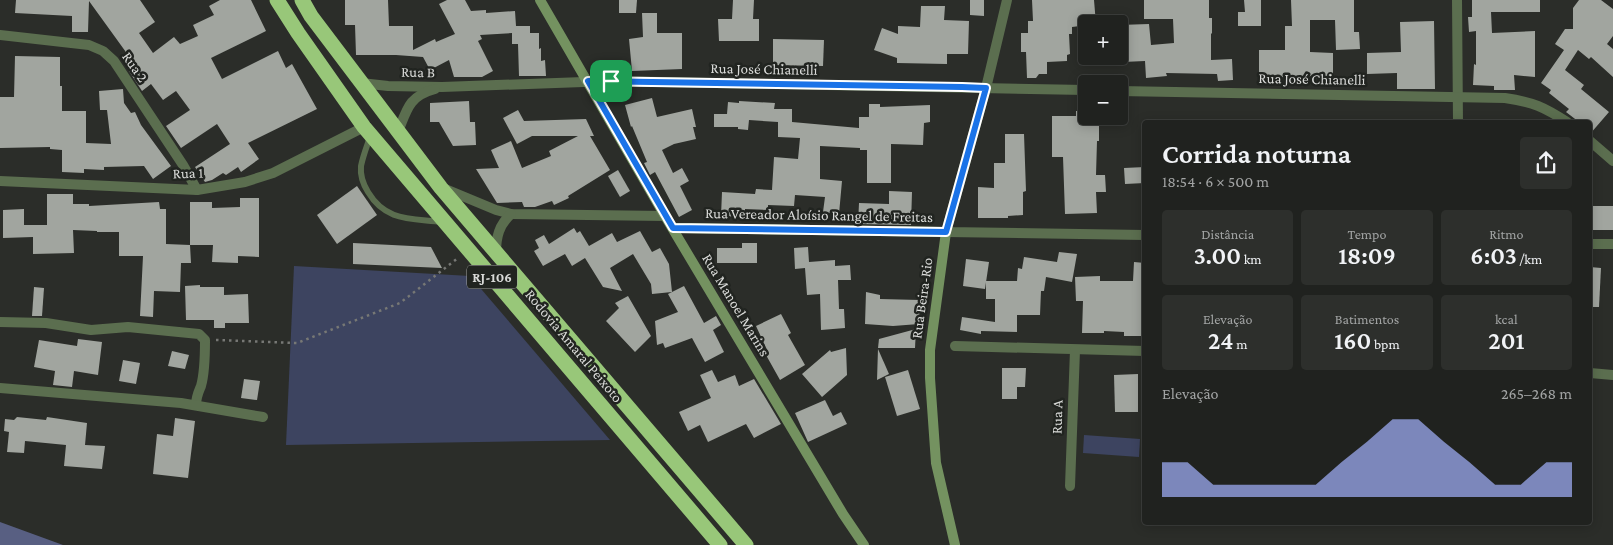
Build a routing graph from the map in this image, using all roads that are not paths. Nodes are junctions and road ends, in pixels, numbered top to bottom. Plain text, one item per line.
1 (277, 0) edge
2 (302, 0) edge
3 (540, 0) edge
4 (1008, 0) edge
5 (1457, 0) edge
6 (0, 35) edge
7 (588, 81) junction
8 (361, 83) junction
9 (442, 87) junction
10 (986, 88) junction
11 (1078, 90) edge
12 (1128, 91) edge
13 (1457, 97) junction
14 (1458, 120) edge
15 (1564, 120) edge
16 (367, 131) junction
17 (398, 132) junction
18 (1592, 143) edge
19 (1613, 161) edge
20 (0, 181) edge
21 (441, 188) junction
22 (197, 190) junction
23 (511, 214) junction
24 (665, 216) junction
25 (446, 223) junction
26 (673, 228) junction
27 (946, 232) junction
28 (1142, 235) edge
29 (1592, 244) edge
30 (1613, 244) edge
31 (496, 253) junction
32 (0, 322) edge
33 (955, 346) dead end
34 (1075, 350) junction
35 (1142, 351) edge
36 (1592, 373) edge
37 (1613, 375) edge
38 (0, 388) edge
39 (196, 405) junction
40 (263, 417) dead end
41 (1070, 486) dead end
42 (720, 545) edge
43 (746, 545) edge
44 (864, 545) edge
45 (955, 545) edge

1 - 16 highway, Rodovia Amaral Peixoto / RJ-106
2 - 8 highway, Rodovia Amaral Peixoto / RJ-106
3 - 7 main road, Rua Manoel Marins
4 - 10 street, Rua Beira-Rio
5 - 13 street
6 - 22 street, Rua 2
7 - 9 street, Rua José Chianelli
7 - 10 street, Rua José Chianelli
7 - 24 main road, Rua Manoel Marins
8 - 9 street, Rua B
8 - 17 highway, Rodovia Amaral Peixoto / RJ-106
9 - 17 street, Rua B
10 - 11 street, Rua José Chianelli
10 - 27 street, Rua Beira-Rio
12 - 13 street, Rua José Chianelli
13 - 14 street
13 - 15 street, Rua José Chianelli
16 - 22 street, Rua 1
16 - 25 highway, Rodovia Amaral Peixoto / RJ-106
16 - 25 lane
17 - 21 highway, Rodovia Amaral Peixoto / RJ-106
18 - 19 street
20 - 22 street, Rua 1
21 - 23 street
21 - 31 highway, Rodovia Amaral Peixoto / RJ-106
23 - 24 street
23 - 31 street
24 - 26 main road, Rua Manoel Marins
25 - 42 highway, Rodovia Amaral Peixoto / RJ-106
26 - 27 main road, Rua Vereador Aloísio Rangel de Freitas
26 - 44 main road, Rua Manoel Marins
27 - 28 street, Rua Vereador Aloísio Rangel de Freitas
27 - 45 main road, Rua Beira-Rio
29 - 30 street
31 - 43 highway, Rodovia Amaral Peixoto / RJ-106
32 - 39 street
33 - 34 street
34 - 35 street
34 - 41 street, Rua A
36 - 37 street
38 - 39 street
39 - 40 street

